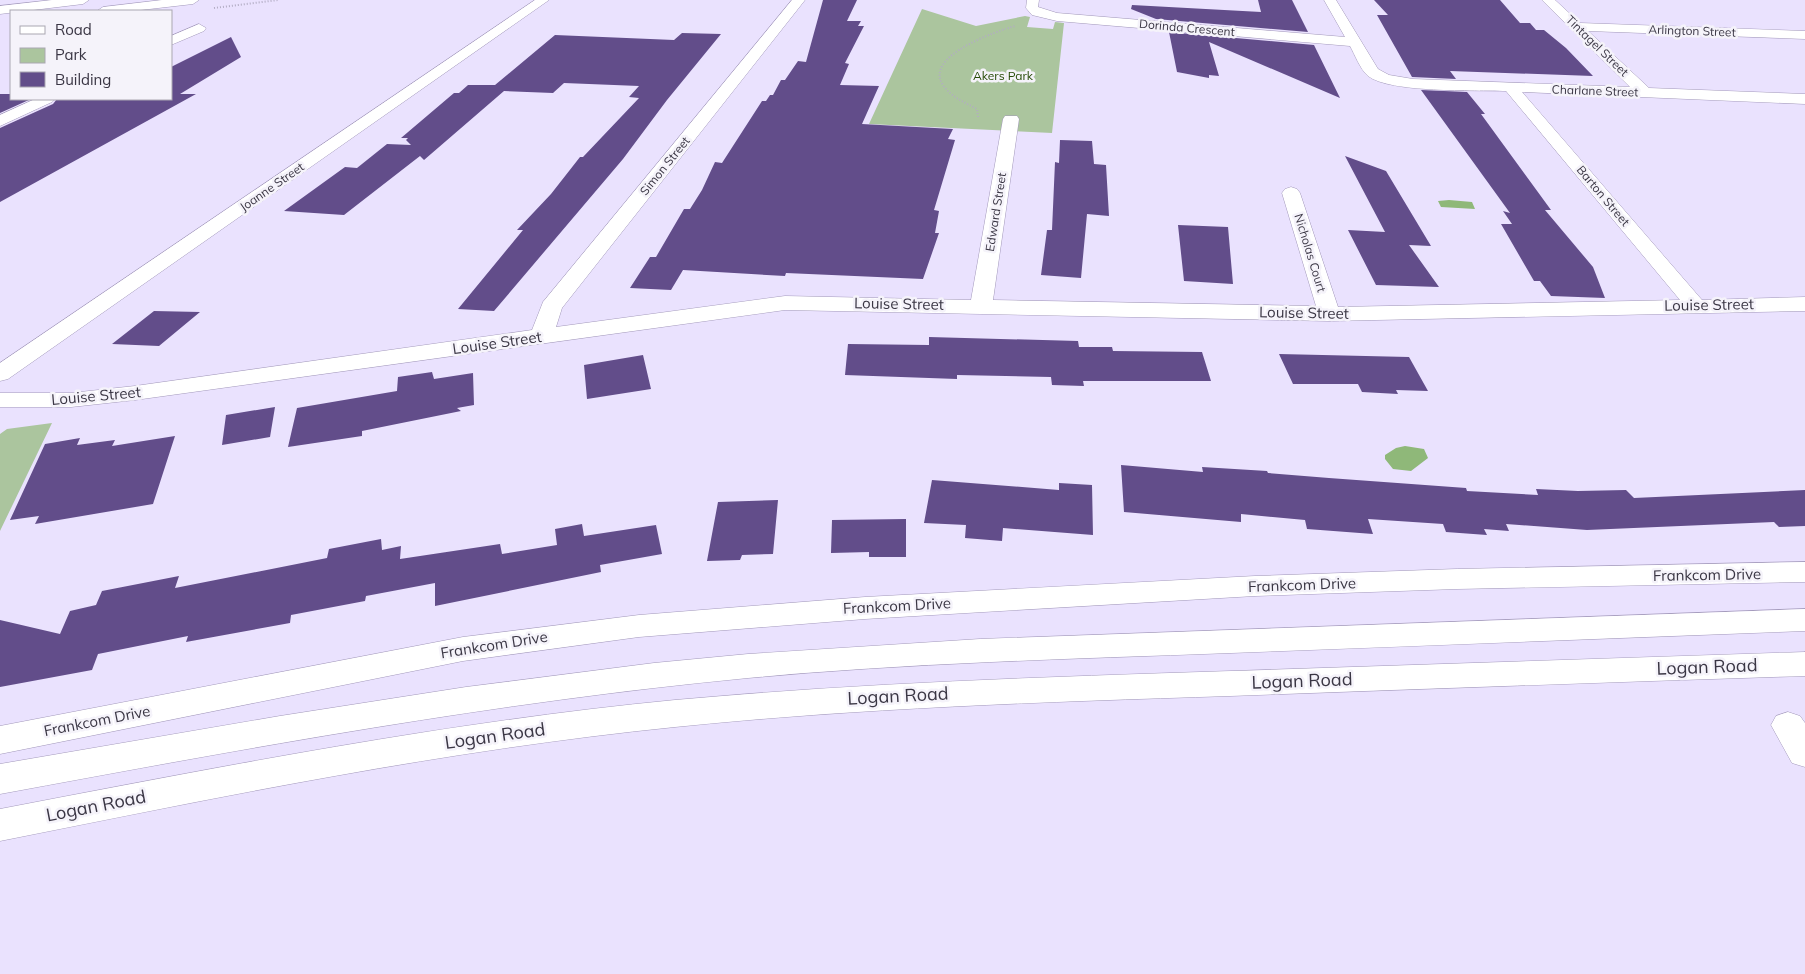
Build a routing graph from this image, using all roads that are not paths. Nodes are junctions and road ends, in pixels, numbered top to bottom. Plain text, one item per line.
1 (82, 0) edge
2 (193, 0) edge
3 (543, 0) edge
4 (799, 0) edge
5 (1033, 0) edge
6 (1330, 0) edge
7 (1548, 0) edge
8 (0, 10) edge
9 (111, 10) edge
10 (1578, 27) junction
11 (199, 28) dead end
12 (1805, 35) edge
13 (172, 41) edge
14 (1353, 42) junction
15 (1510, 87) junction
16 (1645, 93) junction
17 (1805, 99) edge
18 (45, 100) edge
19 (1011, 119) dead end
20 (0, 121) edge
21 (1291, 193) dead end
22 (1805, 304) edge
23 (981, 305) junction
24 (1695, 305) junction
25 (1329, 314) junction
26 (542, 336) junction
27 (0, 374) edge
28 (0, 400) edge
29 (1805, 572) edge
30 (1805, 620) edge
31 (1805, 664) edge
32 (0, 740) edge
33 (0, 779) edge
34 (0, 825) edge

1 - 8 main road
2 - 9 main road
3 - 27 main road, Joanne Street
4 - 26 main road, Simon Street
5 - 14 main road, Dorinda Crescent
6 - 14 main road
7 - 10 main road, Tintagel Street
10 - 12 main road, Arlington Street
10 - 16 main road, Tintagel Street
11 - 13 main road
14 - 15 main road, Charlane Street
15 - 16 main road, Charlane Street
15 - 24 main road, Barton Street
16 - 17 main road, Charlane Street
18 - 20 main road
19 - 23 main road, Edward Street
21 - 25 main road, Nicholas Court
22 - 24 main road, Louise Street
23 - 25 main road, Louise Street
23 - 26 main road, Louise Street
24 - 25 main road, Louise Street
26 - 28 main road, Louise Street
29 - 32 main road, Frankcom Drive
30 - 33 main road
31 - 34 main road, Logan Road

